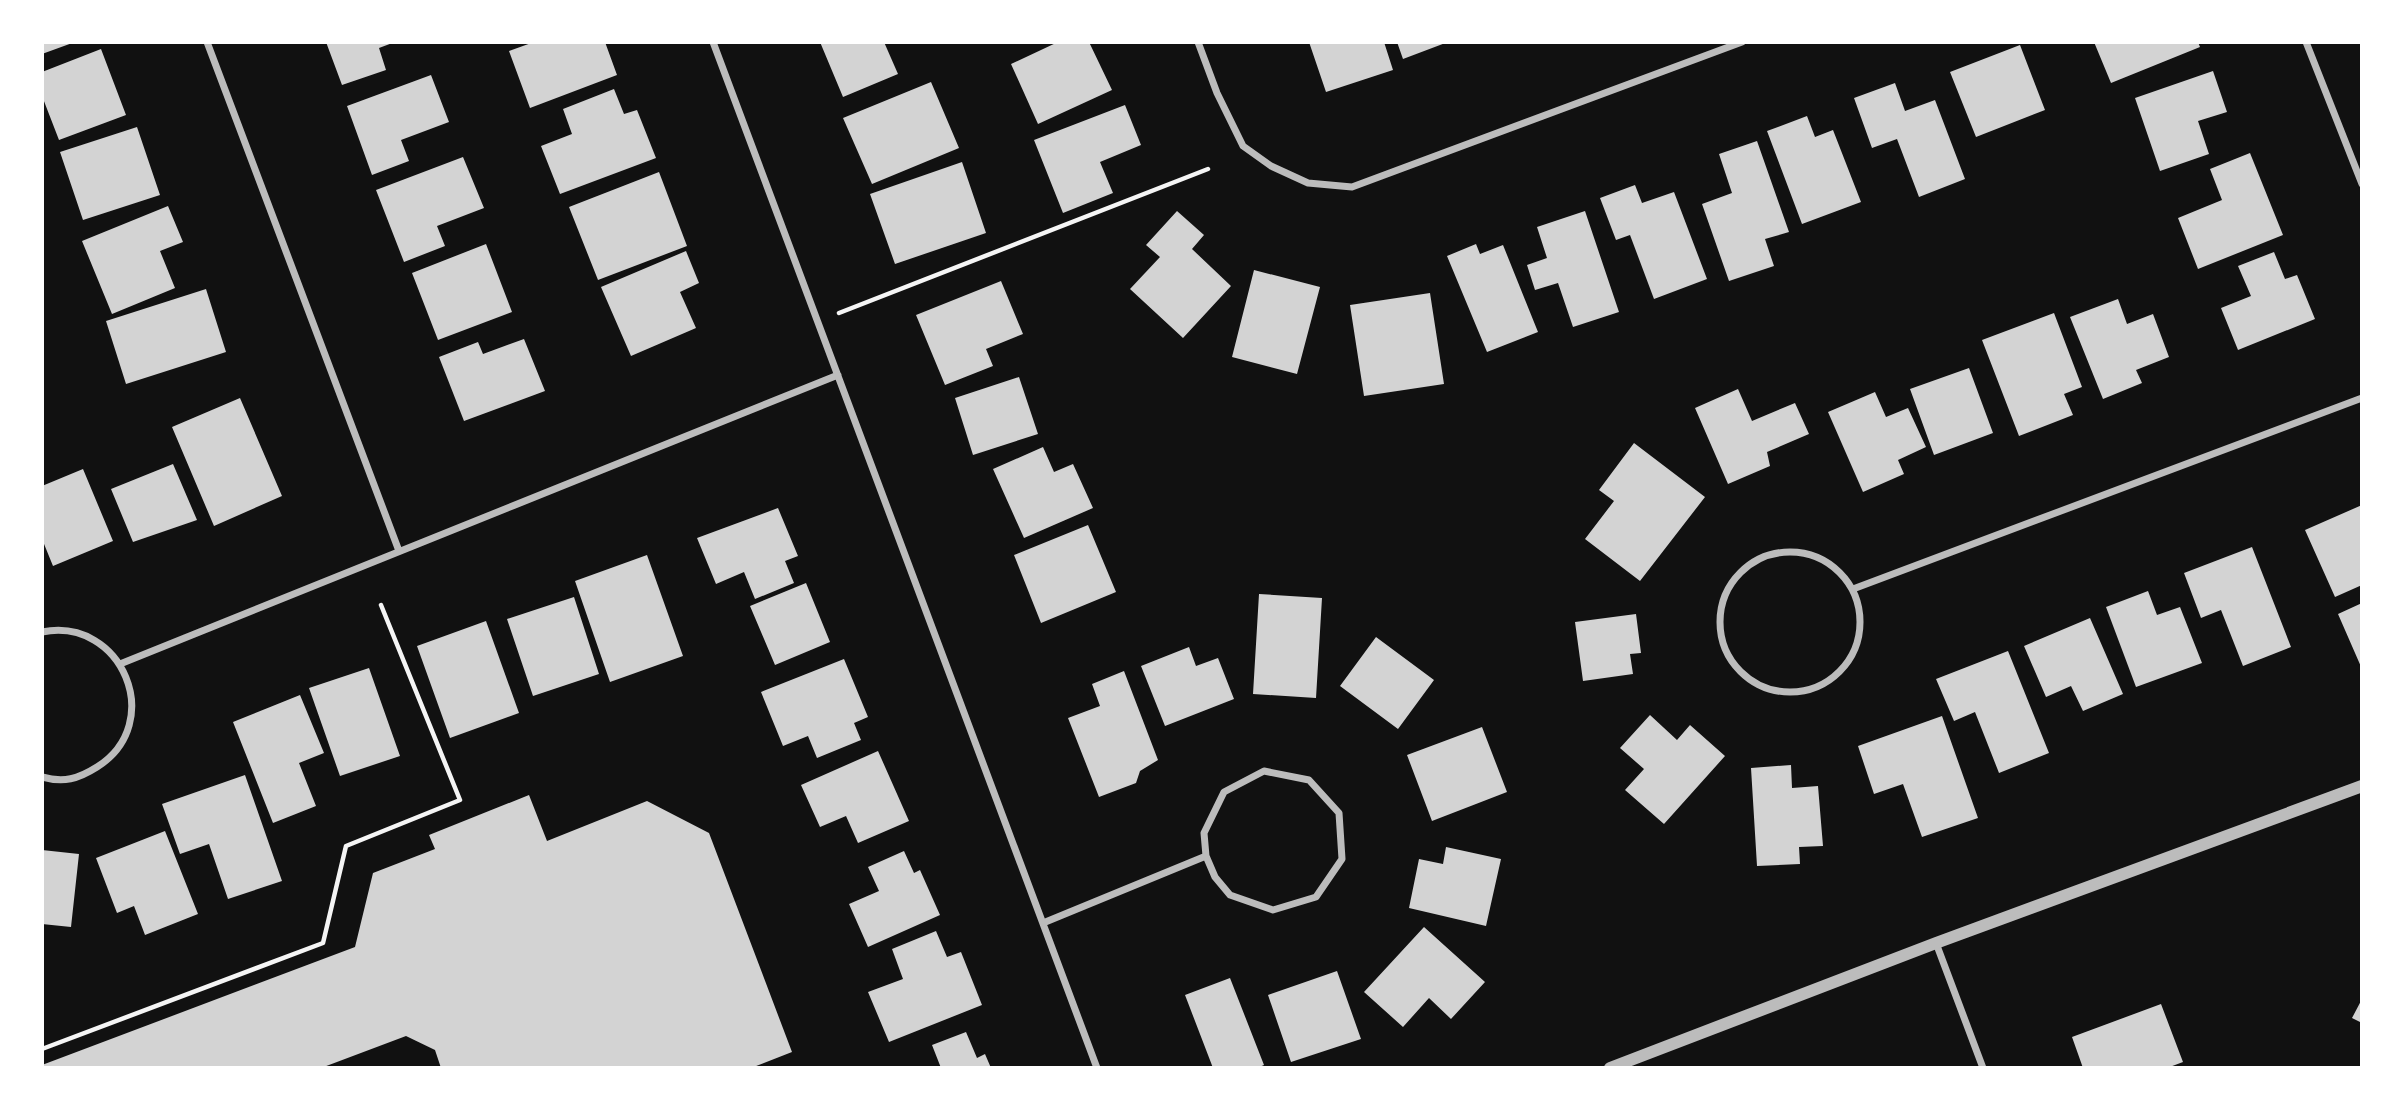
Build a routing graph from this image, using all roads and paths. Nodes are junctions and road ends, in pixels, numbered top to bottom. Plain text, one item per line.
1 (207, 42) edge
2 (713, 42) edge
3 (1198, 42) edge
4 (1742, 42) edge
5 (2306, 42) edge
6 (1208, 169) dead end
7 (2362, 184) edge
8 (818, 321) junction
9 (838, 375) junction
10 (2362, 398) edge
11 (399, 551) junction
12 (1853, 589) junction
13 (381, 604) dead end
14 (42, 632) edge
15 (120, 664) junction
16 (42, 777) edge
17 (2362, 786) edge
18 (1206, 856) junction
19 (1043, 923) junction
20 (1936, 943) junction
21 (42, 1049) edge
22 (1097, 1068) edge
23 (1610, 1068) edge
24 (1983, 1068) edge

1 - 11 street
2 - 8 street
3 - 4 street
5 - 7 street
6 - 8 path
8 - 9 street
9 - 11 street
9 - 19 street
10 - 12 street
11 - 15 street
12 - 12 street
13 - 21 path
14 - 15 street
15 - 16 street
17 - 20 street
18 - 18 street
18 - 19 street
19 - 22 street
20 - 23 street
20 - 24 street

